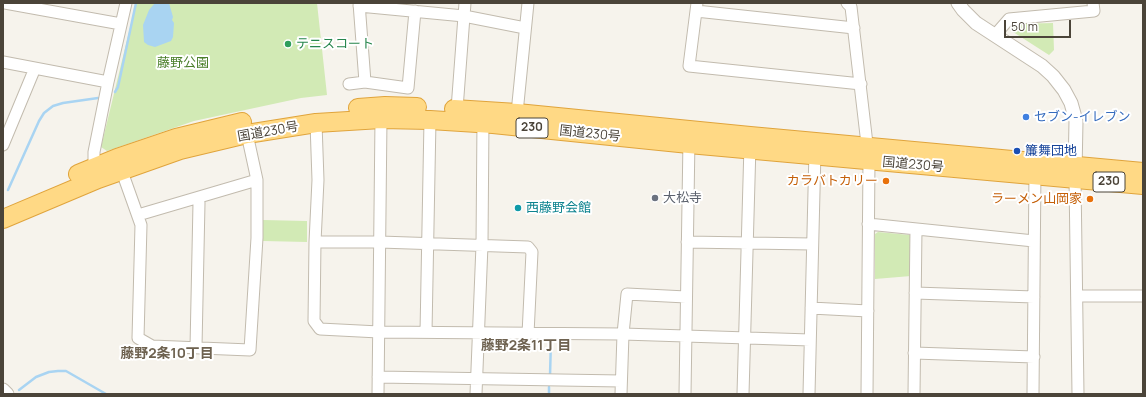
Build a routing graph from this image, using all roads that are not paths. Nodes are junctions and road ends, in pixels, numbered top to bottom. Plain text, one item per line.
1 (6, 3) edge
2 (126, 3) edge
3 (465, 3) edge
4 (528, 3) edge
5 (847, 3) edge
6 (958, 3) edge
7 (1093, 3) edge
8 (359, 4) edge
9 (697, 7) edge
10 (415, 11) junction
11 (464, 16) junction
12 (121, 24) junction
13 (525, 28) junction
14 (854, 28) junction
15 (995, 35) junction
16 (3, 62) edge
17 (35, 68) junction
18 (108, 82) junction
19 (365, 82) junction
20 (348, 84) dead end
21 (861, 84) junction
22 (457, 109) junction
23 (518, 113) junction
24 (483, 116) junction
25 (381, 119) junction
26 (430, 120) junction
27 (316, 124) junction
28 (247, 134) junction
29 (689, 137) junction
30 (750, 142) junction
31 (3, 145) edge
32 (815, 149) junction
33 (868, 154) junction
34 (119, 164) junction
35 (1035, 168) junction
36 (1075, 172) junction
37 (96, 174) junction
38 (1142, 177) edge
39 (257, 180) junction
40 (197, 198) junction
41 (3, 205) edge
42 (138, 215) junction
43 (3, 219) edge
44 (868, 224) junction
45 (916, 229) junction
46 (1034, 241) junction
47 (315, 242) junction
48 (380, 242) junction
49 (687, 242) junction
50 (747, 243) junction
51 (428, 244) junction
52 (812, 244) junction
53 (482, 245) junction
54 (915, 293) junction
55 (1077, 296) junction
56 (1143, 296) edge
57 (686, 297) junction
58 (1034, 297) junction
59 (811, 308) junction
60 (868, 311) junction
61 (379, 332) junction
62 (426, 332) junction
63 (479, 332) junction
64 (528, 334) junction
65 (623, 334) junction
66 (686, 336) junction
67 (744, 338) junction
68 (810, 340) junction
69 (196, 347) junction
70 (914, 353) junction
71 (1034, 356) junction
72 (378, 376) junction
73 (476, 378) junction
74 (621, 381) junction
75 (3, 390) edge
76 (7, 394) edge
77 (378, 394) edge
78 (476, 394) edge
79 (621, 394) edge
80 (685, 394) edge
81 (743, 394) edge
82 (809, 394) edge
83 (867, 394) edge
84 (914, 394) edge
85 (1034, 394) edge
86 (1078, 394) edge

1 - 12 street
2 - 12 street
3 - 11 street
4 - 13 street
5 - 14 street
6 - 15 street
7 - 15 street
8 - 10 street
8 - 19 street
9 - 14 street
9 - 21 street
10 - 11 street
10 - 19 street
11 - 13 street
11 - 22 street
12 - 18 street
13 - 23 street
14 - 21 street
15 - 36 street
16 - 17 street
17 - 18 street
17 - 31 street
18 - 37 street
19 - 20 street
21 - 33 street
22 - 24 highway, 国道230号 / 230
22 - 34 highway, 国道230号 / 230
23 - 24 highway, 国道230号 / 230
23 - 29 highway, 国道230号 / 230
24 - 26 highway, 国道230号 / 230
24 - 29 highway, 国道230号 / 230
24 - 53 street
25 - 26 highway, 国道230号 / 230
25 - 27 highway, 国道230号 / 230
25 - 48 street
26 - 51 street
27 - 28 highway, 国道230号 / 230
27 - 47 street
28 - 34 highway, 国道230号 / 230
28 - 39 street
29 - 30 highway, 国道230号 / 230
29 - 49 street
30 - 32 highway, 国道230号 / 230
30 - 50 street
32 - 33 highway, 国道230号 / 230
32 - 52 street
33 - 35 highway, 国道230号 / 230
33 - 44 street
34 - 37 highway, 国道230号 / 230
34 - 42 street
35 - 36 highway, 国道230号 / 230
35 - 46 street
36 - 38 highway, 国道230号 / 230
36 - 55 street
37 - 41 highway, 国道230号 / 230
37 - 43 highway, 国道230号 / 230
39 - 40 street
39 - 69 street
40 - 42 street
40 - 69 street
42 - 69 street
44 - 45 street
44 - 60 street
45 - 46 street
45 - 54 street
46 - 58 street
47 - 48 street
47 - 61 street
48 - 51 street
48 - 61 street
49 - 50 street
49 - 57 street
50 - 52 street
50 - 67 street
51 - 53 street
51 - 62 street
52 - 59 street
53 - 63 street
53 - 64 street
54 - 58 street
54 - 70 street
55 - 56 street
55 - 86 street
57 - 65 street
57 - 66 street
58 - 71 street
59 - 60 street
59 - 68 street
60 - 83 street
61 - 62 street
61 - 72 street
62 - 63 street
63 - 64 street
63 - 73 street
64 - 65 street
65 - 66 street
65 - 74 street
66 - 67 street
66 - 80 street
67 - 68 street
67 - 81 street
68 - 82 street
70 - 71 street
70 - 84 street
71 - 85 street
72 - 73 street
72 - 77 street
73 - 74 street
73 - 78 street
74 - 79 street
75 - 76 street

